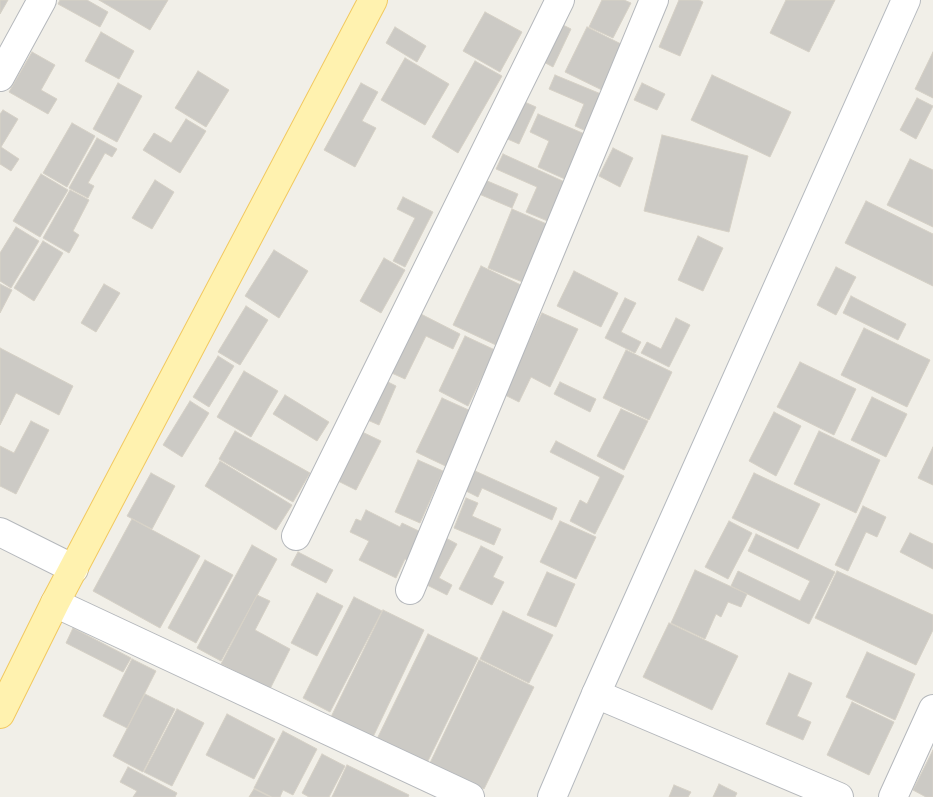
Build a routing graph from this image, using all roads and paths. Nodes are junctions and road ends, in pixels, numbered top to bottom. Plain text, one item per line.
1 (42, 0) edge
2 (373, 0) edge
3 (560, 0) edge
4 (654, 0) edge
5 (906, 0) edge
6 (0, 77) edge
7 (0, 532) edge
8 (296, 536) dead end
9 (74, 569) junction
10 (410, 590) dead end
11 (55, 603) junction
12 (596, 694) junction
13 (933, 709) edge
14 (0, 714) edge
15 (470, 797) edge
16 (552, 797) edge
17 (839, 797) edge
18 (893, 797) edge

1 - 6 street
2 - 9 main road
3 - 8 street
4 - 10 street
5 - 12 street
7 - 9 street
9 - 11 main road
11 - 14 main road
11 - 15 street
12 - 16 street
12 - 17 street
13 - 18 street

